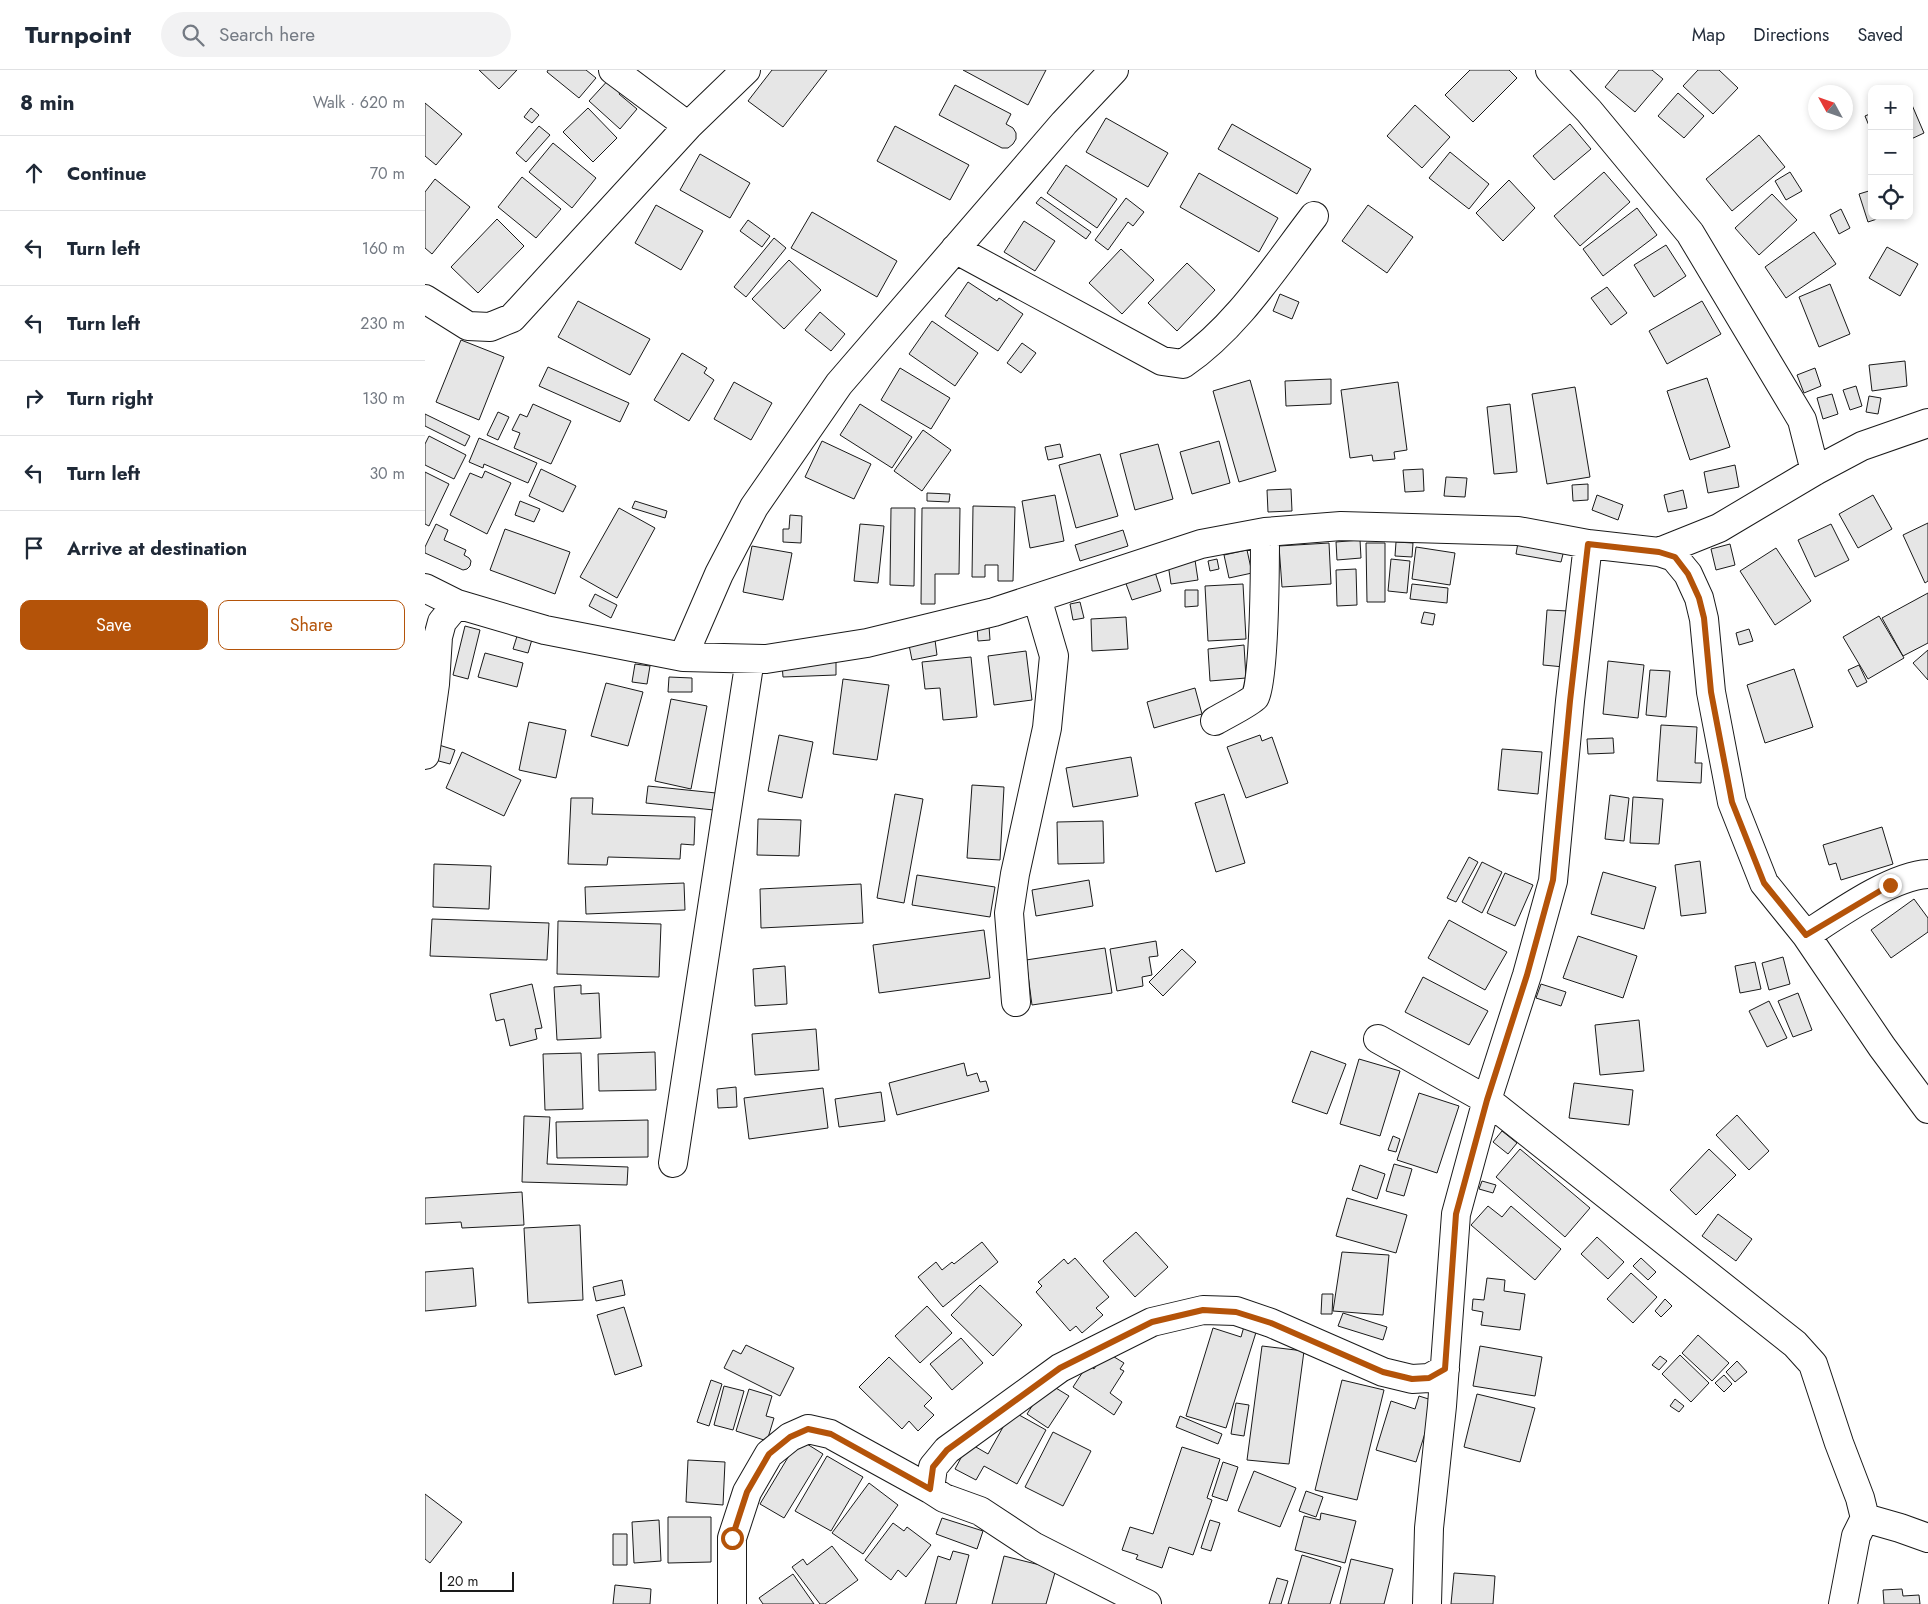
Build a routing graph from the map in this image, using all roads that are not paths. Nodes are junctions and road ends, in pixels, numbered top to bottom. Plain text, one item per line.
1 (613, 70) edge
2 (746, 70) edge
3 (1114, 70) edge
4 (1550, 70) edge
5 (688, 126) junction
6 (1314, 216) dead end
7 (955, 249) junction
8 (425, 299) edge
9 (1928, 423) edge
10 (1815, 471) junction
11 (1265, 532) junction
12 (1588, 544) junction
13 (1659, 552) junction
14 (425, 588) edge
15 (1037, 598) junction
16 (457, 604) junction
17 (683, 657) junction
18 (750, 659) junction
19 (1215, 721) dead end
20 (425, 755) edge
21 (1928, 874) edge
22 (1806, 935) junction
23 (1016, 1002) dead end
24 (1378, 1040) dead end
25 (1487, 1100) junction
26 (1928, 1108) edge
27 (673, 1163) dead end
28 (1445, 1369) junction
29 (930, 1489) junction
30 (1865, 1518) junction
31 (1928, 1538) edge
32 (732, 1604) edge
33 (1147, 1604) edge
34 (1427, 1604) edge
35 (1843, 1604) edge

1 - 5 street
2 - 5 street
3 - 7 street
4 - 10 street
5 - 8 street
6 - 7 street
7 - 17 street
9 - 10 street
10 - 13 street
11 - 12 street
11 - 15 street
11 - 19 street
12 - 13 street
12 - 25 street
13 - 22 street
14 - 16 street
15 - 18 street
15 - 23 street
16 - 17 street
16 - 20 street
17 - 18 street
18 - 27 street
21 - 22 street
22 - 26 street
24 - 25 street
25 - 28 street
25 - 30 street
28 - 29 street
28 - 34 street
29 - 32 street
29 - 33 street
30 - 31 street
30 - 35 street

